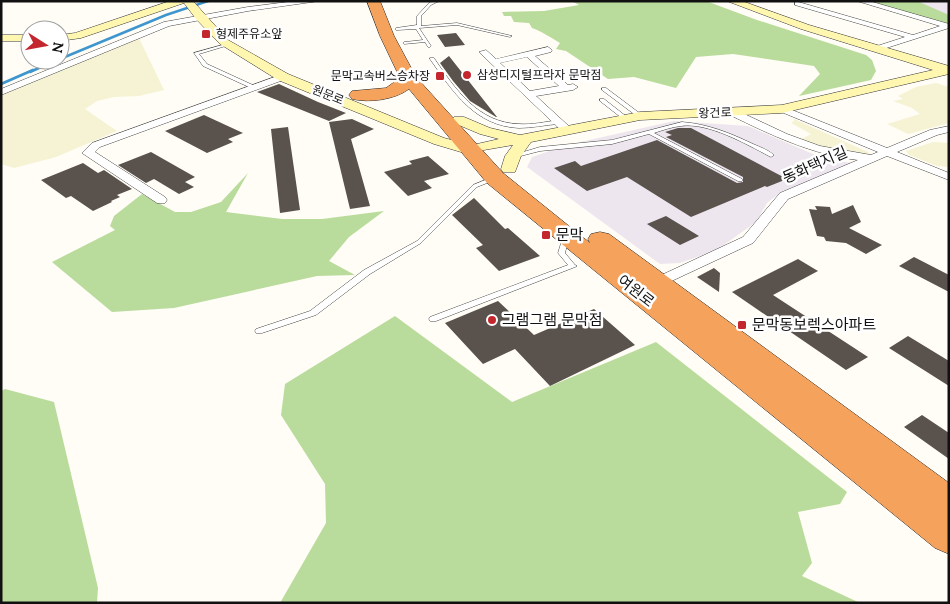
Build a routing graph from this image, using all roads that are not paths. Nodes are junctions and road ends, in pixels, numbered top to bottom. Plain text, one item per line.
1 (316, 1) edge
2 (373, 1) edge
3 (383, 1) edge
4 (437, 1) edge
5 (732, 1) edge
6 (860, 1) edge
7 (186, 2) edge
8 (798, 3) dead end
9 (212, 12) junction
10 (199, 16) junction
11 (418, 26) junction
12 (948, 26) edge
13 (401, 36) junction
14 (510, 36) dead end
15 (70, 37) edge
16 (912, 37) junction
17 (1, 38) edge
18 (20, 38) edge
19 (426, 41) junction
20 (227, 45) junction
21 (429, 46) dead end
22 (877, 49) junction
23 (548, 50) dead end
24 (483, 52) dead end
25 (528, 54) junction
26 (432, 58) dead end
27 (495, 62) junction
28 (948, 70) edge
29 (298, 72) junction
30 (283, 77) junction
31 (409, 79) junction
32 (253, 87) junction
33 (604, 90) dead end
34 (1, 92) edge
35 (358, 94) junction
36 (528, 94) junction
37 (602, 100) dead end
38 (782, 110) junction
39 (734, 113) junction
40 (640, 116) junction
41 (625, 118) junction
42 (459, 120) junction
43 (563, 126) junction
44 (949, 129) edge
45 (649, 132) junction
46 (934, 132) junction
47 (949, 138) edge
48 (525, 140) junction
49 (477, 149) junction
50 (887, 152) junction
51 (771, 155) dead end
52 (871, 159) junction
53 (506, 168) junction
54 (934, 171) junction
55 (949, 172) edge
56 (949, 178) edge
57 (740, 180) dead end
58 (161, 200) dead end
59 (566, 236) junction
60 (574, 266) junction
61 (610, 270) junction
62 (648, 287) junction
63 (433, 319) dead end
64 (259, 331) dead end
65 (949, 504) edge
66 (949, 536) edge

1 - 9 street
2 - 31 highway, 여원로
3 - 13 highway, 여원로
4 - 11 lane
5 - 22 street, 왕건로
6 - 12 street
7 - 10 street, 원문로
7 - 15 street
8 - 16 street
9 - 10 street
9 - 29 street, 원문로
10 - 20 street, 원문로
10 - 34 street
11 - 13 lane
11 - 14 lane
11 - 19 lane
12 - 16 street
13 - 19 lane
13 - 42 highway, 여원로
16 - 22 street
17 - 18 street
19 - 21 lane
20 - 30 street, 원문로
20 - 32 lane
22 - 28 street, 왕건로
23 - 25 street
24 - 27 street
25 - 27 street
25 - 36 street
26 - 43 lane
27 - 36 street
28 - 38 street, 왕건로
29 - 30 street
29 - 35 street, 원문로
30 - 32 street
30 - 49 street, 원문로
31 - 35 highway
31 - 49 highway, 여원로
32 - 58 street
33 - 40 lane
35 - 49 street, 원문로
36 - 43 street
37 - 41 lane
38 - 39 street, 왕건로
38 - 50 street
39 - 40 street, 왕건로
39 - 52 street
40 - 41 street, 왕건로
41 - 43 street, 왕건로
42 - 48 street
42 - 49 highway, 여원로
43 - 48 street, 왕건로
44 - 46 street, 동화택지길
45 - 51 lane
45 - 53 lane
45 - 57 lane
46 - 47 street
46 - 50 street, 동화택지길
48 - 49 street, 왕건로
48 - 53 street
49 - 53 highway, 여원로
50 - 52 street, 동화택지길
50 - 54 street
52 - 62 street, 동화택지길
53 - 59 highway, 여원로
53 - 62 highway, 여원로
53 - 64 lane
54 - 55 street
54 - 56 street
59 - 60 lane
59 - 61 highway, 여원로
60 - 61 highway
60 - 63 lane
61 - 62 highway, 여원로
62 - 65 highway, 여원로
62 - 66 highway, 여원로

